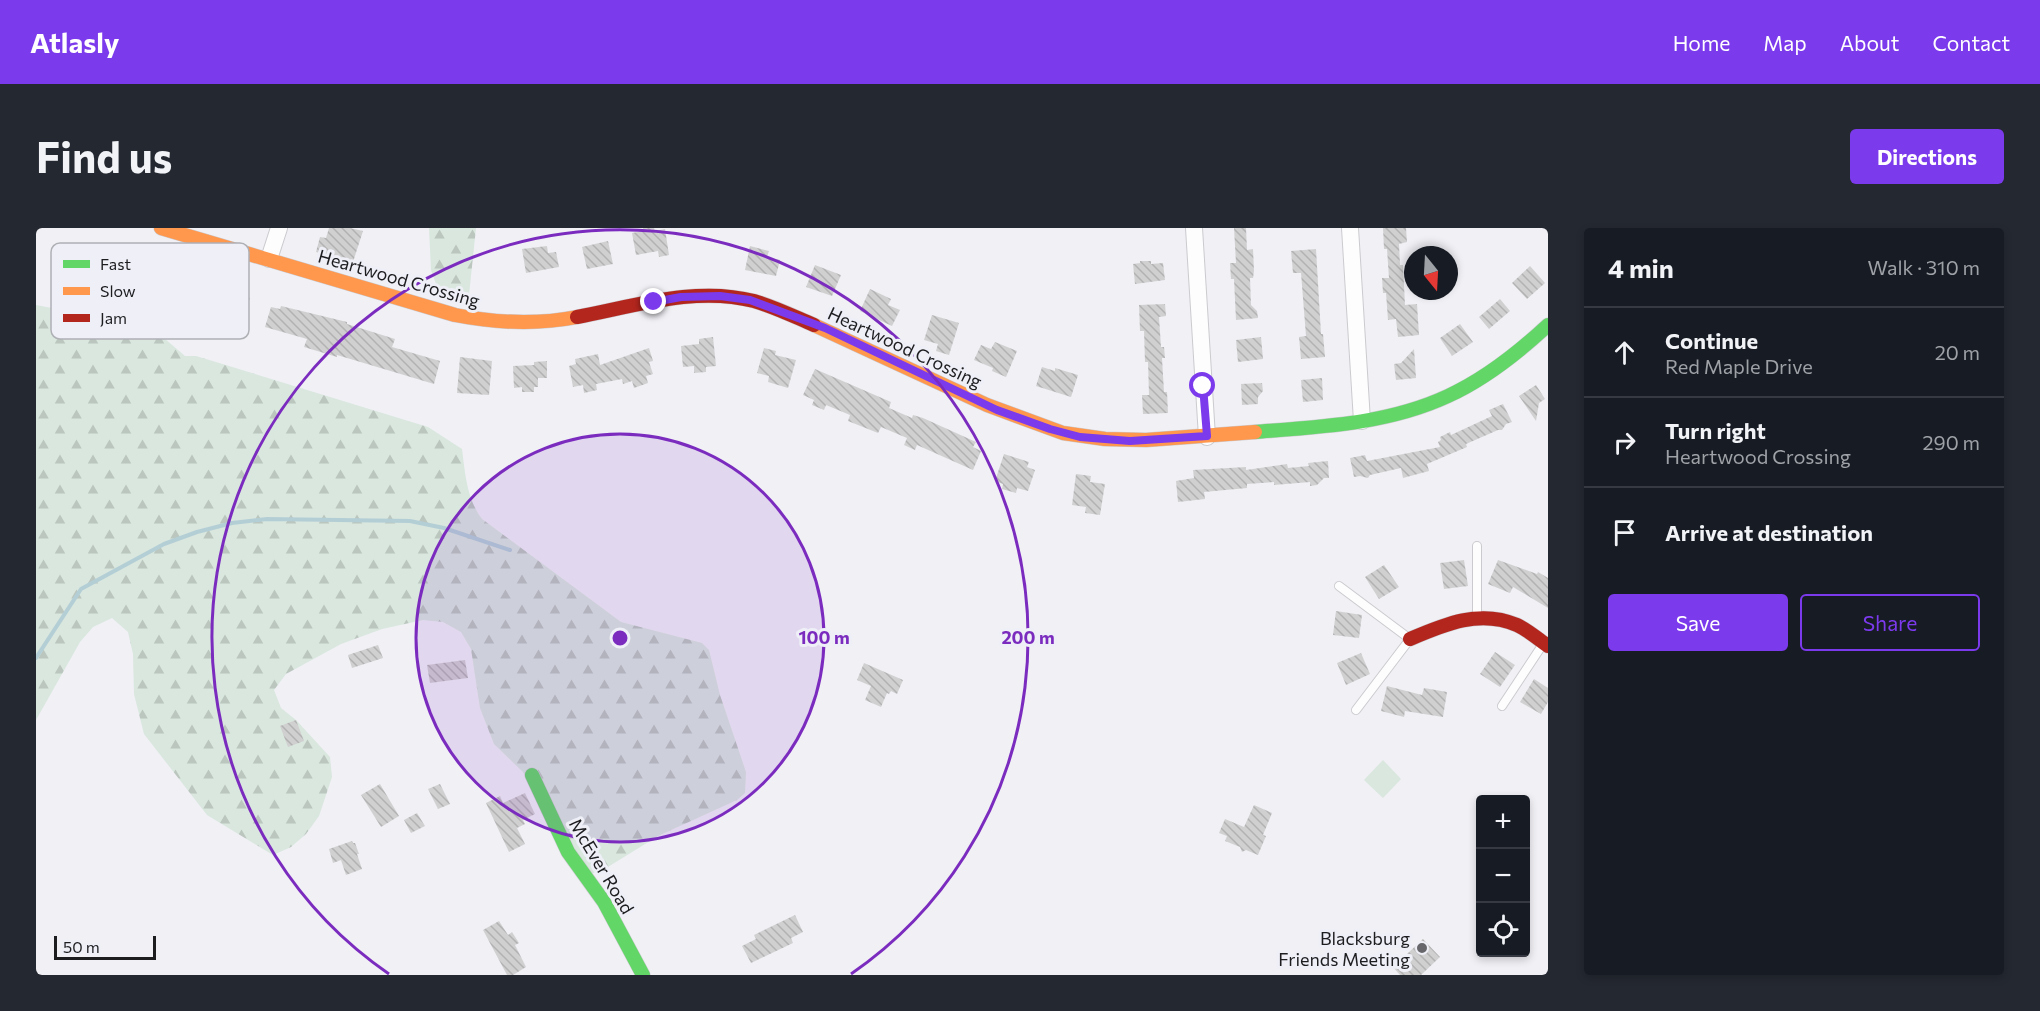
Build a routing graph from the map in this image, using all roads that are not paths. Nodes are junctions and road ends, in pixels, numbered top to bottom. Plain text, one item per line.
1 (161, 228) edge
2 (279, 228) edge
3 (1194, 228) edge
4 (1350, 228) edge
5 (213, 243) edge
6 (249, 253) edge
7 (269, 259) junction
8 (1548, 325) edge
9 (1362, 422) junction
10 (1207, 436) junction
11 (1477, 546) dead end
12 (1339, 586) dead end
13 (1477, 617) junction
14 (1410, 639) junction
15 (1547, 642) edge
16 (1502, 706) dead end
17 (1356, 710) dead end
18 (532, 775) dead end
19 (644, 975) edge

1 - 5 street, Heartwood Crossing
2 - 7 street
3 - 10 street
4 - 9 street
6 - 7 street, Heartwood Crossing
7 - 10 street, Heartwood Crossing
8 - 9 street, Heartwood Crossing
9 - 10 street, Heartwood Crossing
11 - 13 lane
12 - 14 lane
13 - 14 street
13 - 15 street
14 - 17 lane
15 - 16 lane
18 - 19 street, McEver Road

